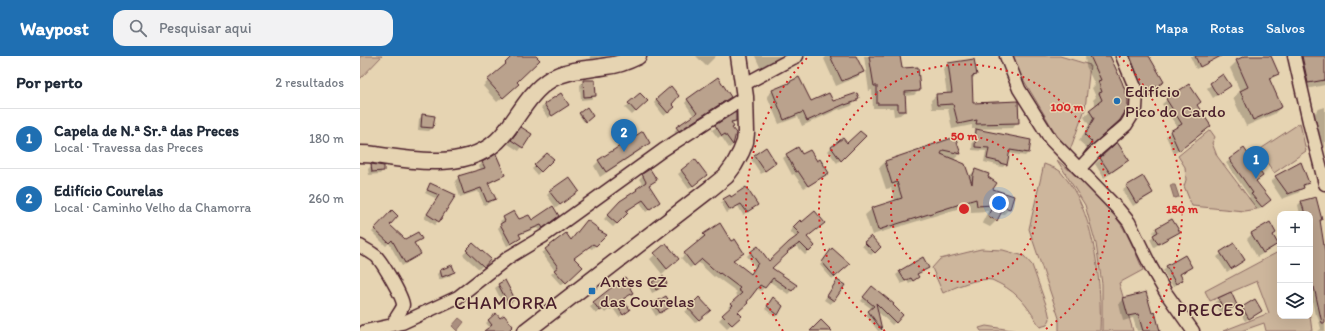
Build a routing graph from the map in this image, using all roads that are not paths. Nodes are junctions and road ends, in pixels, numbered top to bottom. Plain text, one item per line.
1 (638, 56) edge
2 (740, 56) edge
3 (797, 56) edge
4 (1006, 56) edge
5 (1122, 56) edge
6 (1294, 56) edge
7 (744, 91) junction
8 (360, 154) edge
9 (1079, 169) junction
10 (1325, 184) edge
11 (360, 246) edge
12 (393, 324) junction
13 (365, 331) edge
14 (526, 331) edge
15 (1193, 331) edge

1 - 8 main road
2 - 7 main road
3 - 7 street
4 - 9 street
5 - 9 street
6 - 10 street
7 - 12 street
7 - 14 main road
9 - 15 street
11 - 12 street
12 - 13 street

